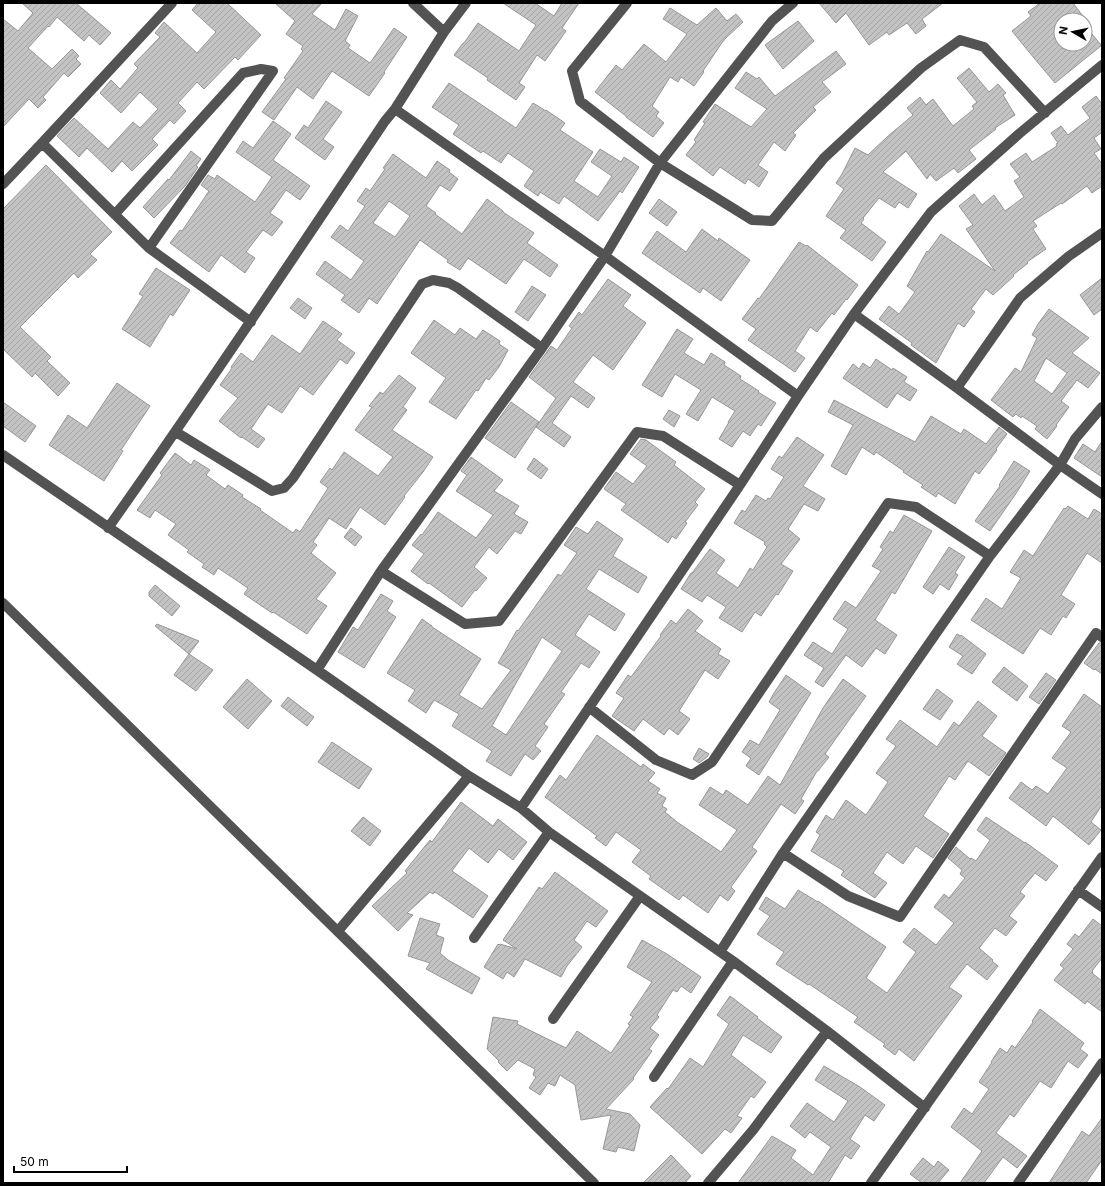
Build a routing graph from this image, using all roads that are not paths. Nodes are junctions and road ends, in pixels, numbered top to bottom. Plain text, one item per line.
1 (172, 3) edge
2 (413, 3) edge
3 (466, 3) edge
4 (627, 3) edge
5 (793, 3) edge
6 (444, 32) junction
7 (1102, 65) edge
8 (395, 109) junction
9 (1046, 113) junction
10 (42, 143) junction
11 (660, 163) junction
12 (3, 184) edge
13 (115, 214) junction
14 (1102, 233) edge
15 (149, 248) junction
16 (605, 256) junction
17 (854, 314) junction
18 (251, 322) junction
19 (542, 348) junction
20 (957, 388) junction
21 (798, 396) junction
22 (1102, 407) edge
23 (176, 432) junction
24 (3, 455) edge
25 (1060, 465) junction
26 (740, 485) junction
27 (1102, 494) edge
28 (108, 528) junction
29 (990, 556) junction
30 (381, 571) junction
31 (3, 603) edge
32 (1102, 637) edge
33 (317, 670) junction
34 (589, 707) junction
35 (469, 776) junction
36 (521, 808) junction
37 (549, 832) junction
38 (783, 853) junction
39 (1102, 857) edge
40 (1078, 890) junction
41 (640, 896) junction
42 (1102, 907) edge
43 (338, 931) junction
44 (474, 938) dead end
45 (720, 952) junction
46 (733, 961) junction
47 (553, 1019) dead end
48 (827, 1030) junction
49 (1102, 1063) edge
50 (654, 1077) dead end
51 (925, 1108) junction
52 (594, 1183) edge
53 (708, 1183) edge
54 (871, 1183) edge
55 (1018, 1183) edge

1 - 10 street
2 - 6 street
3 - 6 street
4 - 11 street
5 - 11 street
6 - 8 street
7 - 9 street
8 - 16 street
8 - 18 street
9 - 11 street
9 - 17 street
10 - 12 street
10 - 13 street
11 - 16 street
13 - 15 street
13 - 15 street
14 - 20 street
15 - 18 street
16 - 19 street
16 - 21 street
17 - 20 street
17 - 21 street
18 - 23 street
19 - 23 street
19 - 30 street
20 - 25 street
21 - 26 street
22 - 25 street
23 - 28 street
24 - 28 street
25 - 27 street
25 - 29 street
26 - 30 street
26 - 34 street
28 - 33 street
29 - 34 street
29 - 38 street
30 - 33 street
31 - 43 street
32 - 38 street
33 - 35 street
34 - 36 street
35 - 36 street
35 - 43 street
36 - 37 street
37 - 41 street
37 - 44 street
38 - 45 street
39 - 40 street
40 - 42 street
40 - 51 street
41 - 45 street
41 - 47 street
43 - 52 street
45 - 46 street
46 - 48 street
46 - 50 street
48 - 51 street
48 - 53 street
49 - 55 street
51 - 54 street

